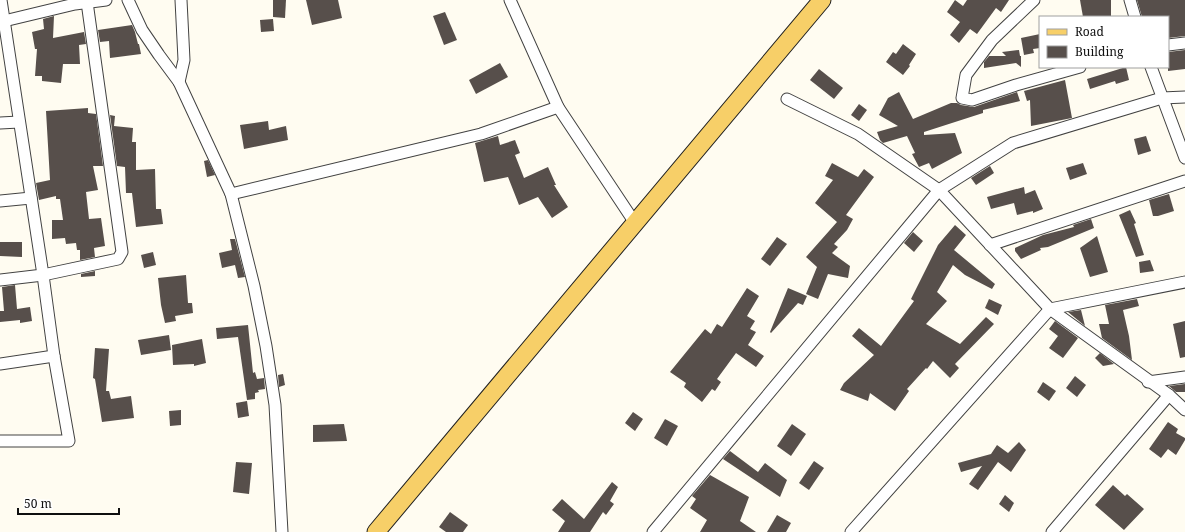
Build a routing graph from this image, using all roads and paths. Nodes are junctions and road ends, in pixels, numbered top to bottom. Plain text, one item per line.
1 (1, 0) edge
2 (106, 0) edge
3 (128, 0) edge
4 (181, 0) edge
5 (510, 0) edge
6 (822, 0) edge
7 (1034, 0) edge
8 (1130, 0) edge
9 (87, 2) junction
10 (1135, 16) edge
11 (4, 21) junction
12 (1185, 43) edge
13 (1169, 45) edge
14 (1076, 68) edge
15 (1150, 68) edge
16 (179, 82) junction
17 (1185, 97) edge
18 (1162, 98) junction
19 (787, 99) dead end
20 (558, 107) junction
21 (19, 122) junction
22 (0, 123) edge
23 (1185, 158) edge
24 (1185, 181) edge
25 (940, 190) junction
26 (231, 194) junction
27 (31, 198) junction
28 (0, 201) edge
29 (635, 223) junction
30 (990, 245) junction
31 (43, 275) junction
32 (0, 280) edge
33 (1185, 282) edge
34 (1050, 309) junction
35 (54, 356) junction
36 (0, 364) edge
37 (1185, 376) edge
38 (1148, 382) junction
39 (1169, 395) junction
40 (1185, 410) edge
41 (0, 441) edge
42 (282, 532) edge
43 (376, 532) edge
44 (653, 532) edge
45 (851, 532) edge
46 (1052, 532) edge

1 - 11 street
2 - 9 street
3 - 16 street
4 - 16 street
5 - 20 street
6 - 29 main road
7 - 14 street
8 - 10 street
9 - 11 street
9 - 31 street
11 - 21 street
12 - 13 street
15 - 18 street
16 - 26 street
17 - 18 street
18 - 23 street
18 - 25 street
19 - 25 street
20 - 26 street
20 - 29 street
21 - 22 street
21 - 27 street
24 - 30 street
25 - 30 street
25 - 44 street
26 - 42 street
27 - 28 street
27 - 31 street
29 - 43 main road
30 - 34 street
31 - 32 street
31 - 35 street
33 - 34 street
34 - 38 street
34 - 45 street
35 - 36 street
35 - 41 street
37 - 38 street
38 - 39 street
39 - 40 street
39 - 46 street

